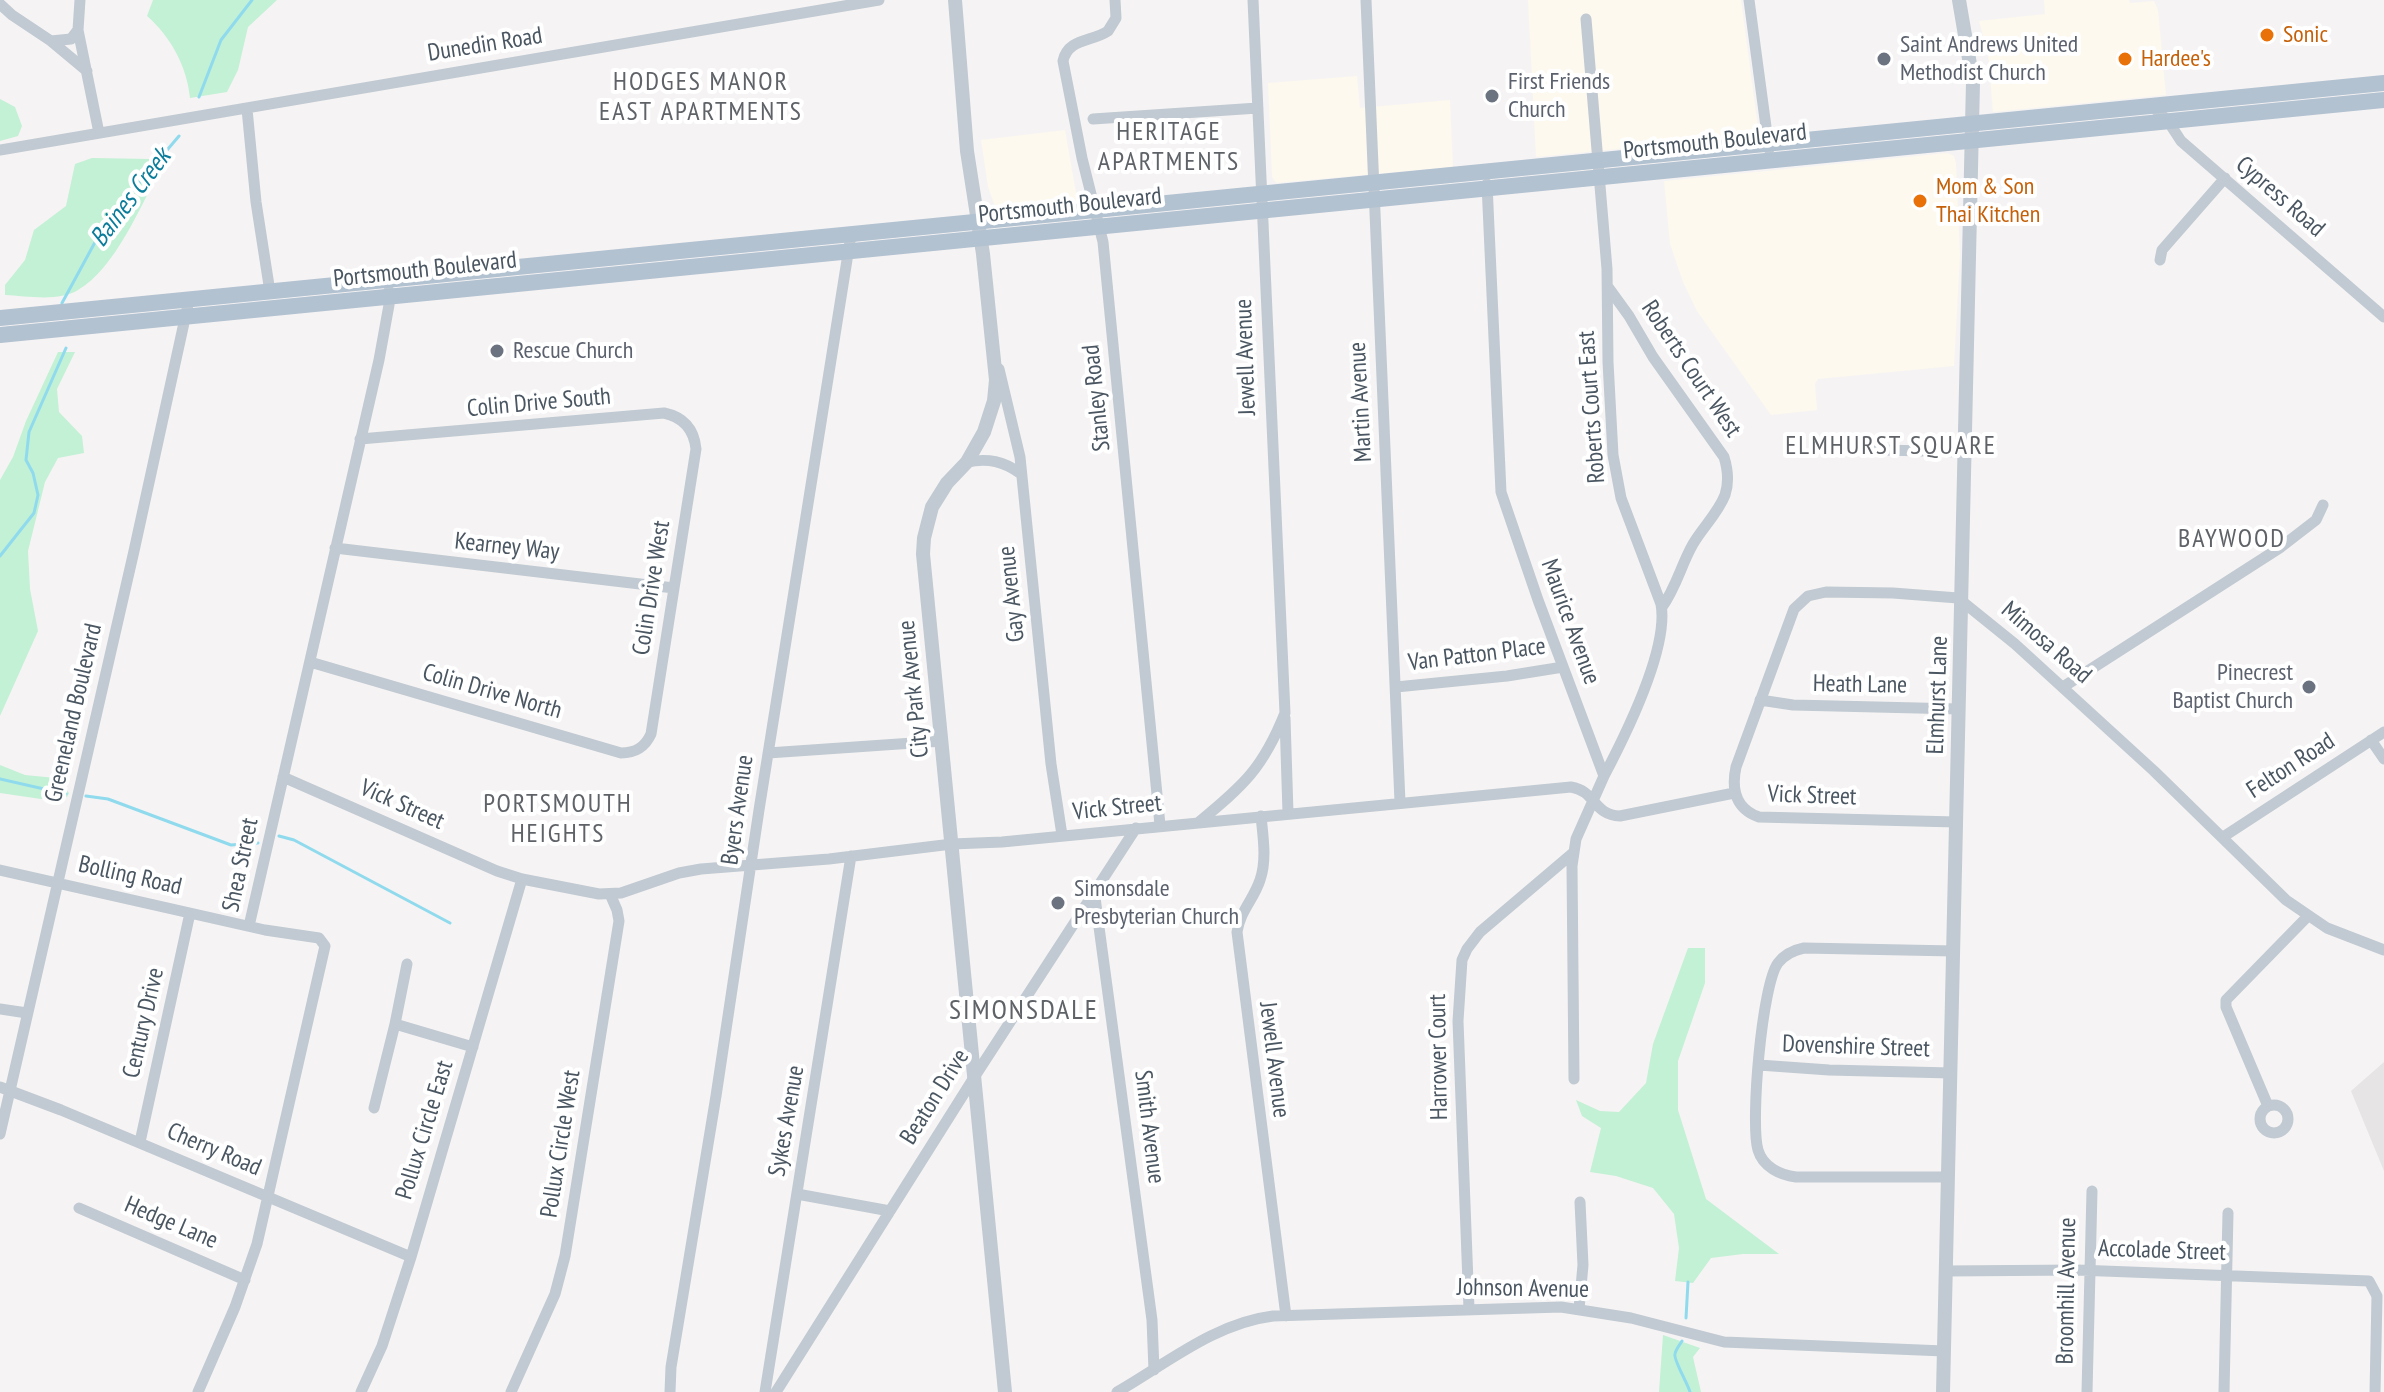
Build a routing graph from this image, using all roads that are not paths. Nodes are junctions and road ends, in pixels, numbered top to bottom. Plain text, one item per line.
1 (80, 0) edge
2 (879, 0) edge
3 (955, 0) edge
4 (1115, 0) edge
5 (1253, 0) edge
6 (1366, 0) edge
7 (1749, 0) edge
8 (1959, 0) edge
9 (0, 4) edge
10 (1586, 19) dead end
11 (78, 30) junction
12 (51, 41) junction
13 (87, 71) junction
14 (2384, 83) edge
15 (2384, 100) edge
16 (2152, 106) junction
17 (1258, 108) junction
18 (247, 109) junction
19 (1093, 119) dead end
20 (2168, 121) junction
21 (1971, 132) junction
22 (99, 133) junction
23 (1767, 144) junction
24 (0, 150) edge
25 (1775, 160) junction
26 (1600, 169) junction
27 (2225, 178) junction
28 (1486, 180) junction
29 (1376, 191) junction
30 (1262, 202) junction
31 (1094, 211) junction
32 (1099, 228) junction
33 (980, 231) junction
34 (851, 235) junction
35 (848, 252) junction
36 (2160, 260) dead end
37 (388, 280) junction
38 (1608, 286) junction
39 (270, 292) junction
40 (389, 298) junction
41 (189, 300) junction
42 (2384, 317) edge
43 (0, 318) edge
44 (186, 318) junction
45 (0, 335) edge
46 (994, 351) junction
47 (360, 439) junction
48 (1845, 449) dead end
49 (1963, 452) junction
50 (695, 454) joint
51 (967, 462) junction
52 (1021, 474) junction
53 (2323, 505) dead end
54 (335, 548) junction
55 (674, 588) junction
56 (1962, 600) junction
57 (1662, 607) junction
58 (310, 662) junction
59 (1563, 667) junction
60 (1396, 687) junction
61 (2063, 687) junction
62 (1760, 700) junction
63 (1959, 709) junction
64 (1285, 713) junction
65 (652, 729) joint
66 (2384, 732) edge
67 (2371, 740) junction
68 (942, 741) junction
69 (768, 753) junction
70 (2384, 759) edge
71 (1604, 776) junction
72 (283, 777) junction
73 (1734, 793) junction
74 (1592, 799) junction
75 (1400, 802) junction
76 (1288, 813) junction
77 (1261, 816) junction
78 (1198, 822) junction
79 (1956, 822) junction
80 (1160, 825) junction
81 (1136, 828) junction
82 (1062, 835) junction
83 (2223, 837) junction
84 (952, 844) junction
85 (1573, 853) junction
86 (851, 856) junction
87 (752, 865) junction
88 (0, 870) edge
89 (522, 879) junction
90 (59, 882) junction
91 (1094, 890) junction
92 (610, 894) junction
93 (190, 913) junction
94 (2308, 916) junction
95 (249, 926) junction
96 (2384, 950) edge
97 (1954, 951) junction
98 (407, 964) dead end
99 (0, 1009) edge
100 (27, 1013) junction
101 (395, 1024) junction
102 (473, 1047) junction
103 (1759, 1065) junction
104 (1951, 1073) junction
105 (975, 1076) junction
106 (1574, 1079) dead end
107 (5, 1089) edge
108 (2268, 1106) dead end
109 (374, 1108) dead end
110 (0, 1134) edge
111 (140, 1142) junction
112 (1948, 1177) junction
113 (2092, 1191) dead end
114 (797, 1194) junction
115 (268, 1197) junction
116 (1580, 1202) dead end
117 (79, 1208) dead end
118 (890, 1211) junction
119 (2228, 1213) dead end
120 (411, 1257) junction
121 (1946, 1271) junction
122 (2089, 1271) junction
123 (2226, 1275) junction
124 (245, 1280) junction
125 (1469, 1309) junction
126 (1579, 1309) junction
127 (1286, 1316) junction
128 (1944, 1351) junction
129 (1154, 1370) junction
130 (198, 1392) edge
131 (361, 1392) edge
132 (511, 1392) edge
133 (670, 1392) edge
134 (765, 1392) edge
135 (776, 1392) edge
136 (1005, 1392) edge
137 (1117, 1392) edge
138 (1943, 1392) edge
139 (2087, 1392) edge
140 (2224, 1392) edge
141 (2375, 1392) edge

1 - 11 street
2 - 18 street, Dunedin Road
3 - 33 street, City Park Avenue
4 - 31 street, Stanley Road
5 - 17 street, Jewell Avenue
6 - 29 street, Martin Avenue
7 - 23 street
8 - 21 street, Elmhurst Lane
9 - 12 street
10 - 26 street, Roberts Court East
11 - 12 street
11 - 13 street
12 - 13 street
13 - 22 street
14 - 16 main road, Portsmouth Boulevard
15 - 20 main road, Portsmouth Boulevard
16 - 20 street, Cypress Road
16 - 21 main road, Portsmouth Boulevard
17 - 19 street
17 - 30 street, Jewell Avenue
18 - 22 street, Dunedin Road
18 - 39 street
20 - 21 main road, Portsmouth Boulevard
20 - 27 street, Cypress Road
21 - 23 main road, Portsmouth Boulevard
21 - 25 main road, Portsmouth Boulevard
21 - 49 street, Elmhurst Lane
22 - 24 street, Dunedin Road
23 - 25 street
23 - 26 main road, Portsmouth Boulevard
25 - 26 main road, Portsmouth Boulevard
26 - 28 main road, Portsmouth Boulevard
26 - 38 street, Roberts Court East
27 - 36 street
27 - 42 street, Cypress Road
28 - 29 main road, Portsmouth Boulevard
28 - 59 street, Maurice Avenue
29 - 30 main road, Portsmouth Boulevard
29 - 60 street, Martin Avenue
30 - 31 main road, Portsmouth Boulevard
30 - 32 main road, Portsmouth Boulevard
30 - 64 street, Jewell Avenue
31 - 32 street, Stanley Road
31 - 33 main road, Portsmouth Boulevard
32 - 33 main road, Portsmouth Boulevard
32 - 80 street, Stanley Road
33 - 34 main road, Portsmouth Boulevard
33 - 35 main road, Portsmouth Boulevard
33 - 46 street, City Park Avenue
34 - 35 street, Byers Avenue
34 - 37 main road, Portsmouth Boulevard
35 - 40 main road, Portsmouth Boulevard
35 - 69 street, Byers Avenue
37 - 39 main road, Portsmouth Boulevard
37 - 40 street, Shea Street
38 - 57 street, Roberts Court East
38 - 57 street, Roberts Court West
39 - 41 main road, Portsmouth Boulevard
40 - 44 main road, Portsmouth Boulevard
40 - 47 street, Shea Street
41 - 43 main road, Portsmouth Boulevard
41 - 44 street, Greeneland Boulevard
44 - 45 main road, Portsmouth Boulevard
44 - 90 street, Greeneland Boulevard
46 - 51 street, City Park Avenue
46 - 52 street, Gay Avenue
47 - 50 street, Colin Drive South
47 - 54 street, Shea Street
48 - 49 street
49 - 56 street, Elmhurst Lane
50 - 55 street, Colin Drive West
51 - 52 street
51 - 68 street, City Park Avenue
52 - 82 street, Gay Avenue
53 - 61 street
54 - 55 street, Kearney Way
54 - 58 street, Shea Street
55 - 65 street, Colin Drive West
56 - 61 street, Mimosa Road
56 - 62 street
56 - 63 street, Elmhurst Lane
57 - 71 street, Roberts Court East
58 - 65 street, Colin Drive North
58 - 72 street, Shea Street
59 - 60 street, Van Patton Place
59 - 71 street, Maurice Avenue
60 - 75 street, Martin Avenue
61 - 83 street, Mimosa Road
62 - 63 street, Heath Lane
62 - 73 street
63 - 79 street, Elmhurst Lane
64 - 76 street, Jewell Avenue
64 - 78 street, Jewell Avenue
66 - 67 street, Felton Road
67 - 70 street
67 - 83 street, Felton Road
68 - 69 street
68 - 84 street, City Park Avenue
69 - 87 street, Byers Avenue
71 - 74 street
72 - 89 street, Vick Street
72 - 95 street, Shea Street
73 - 74 street, Vick Street
73 - 79 street, Vick Street
74 - 75 street, Vick Street
74 - 85 street
75 - 76 street, Vick Street
76 - 77 street, Vick Street
77 - 78 street, Vick Street
77 - 127 street, Jewell Avenue
78 - 80 street, Vick Street
79 - 97 street, Elmhurst Lane
80 - 81 street, Vick Street
81 - 82 street, Vick Street
81 - 91 street, Beaton Drive
82 - 84 street, Vick Street
83 - 94 street, Mimosa Road
84 - 86 street, Vick Street
84 - 105 street, City Park Avenue
85 - 106 street
85 - 125 street, Harrower Court
86 - 87 street, Vick Street
86 - 114 street, Sykes Avenue
87 - 92 street, Vick Street
87 - 133 street, Byers Avenue
88 - 90 street, Bolling Road
89 - 92 street, Vick Street
89 - 102 street, Pollux Circle East
90 - 93 street, Bolling Road
90 - 100 street, Greeneland Boulevard
91 - 105 street, Beaton Drive
91 - 129 street, Smith Avenue
92 - 132 street, Pollux Circle West
93 - 95 street, Bolling Road
93 - 111 street, Century Drive
94 - 96 street, Mimosa Road
94 - 108 street
95 - 115 street, Shea Street
97 - 103 street
97 - 104 street, Elmhurst Lane
98 - 101 street
99 - 100 street
100 - 107 street, Greeneland Boulevard
101 - 102 street
101 - 109 street
102 - 120 street, Pollux Circle East
103 - 104 street, Dovenshire Street
103 - 112 street
104 - 112 street, Elmhurst Lane
105 - 118 street, Beaton Drive
105 - 136 street, City Park Avenue
107 - 110 street, Greeneland Boulevard
107 - 111 street, Cherry Road
111 - 115 street, Cherry Road
112 - 121 street, Elmhurst Lane
113 - 122 street, Broomhill Avenue
114 - 118 street
114 - 134 street, Sykes Avenue
115 - 120 street, Cherry Road
115 - 124 street, Shea Street
116 - 126 street
117 - 124 street, Hedge Lane
118 - 135 street, Beaton Drive
119 - 123 street
120 - 131 street, Pollux Circle East
121 - 122 street, Accolade Street
121 - 128 street, Elmhurst Lane
122 - 123 street, Accolade Street
122 - 139 street, Broomhill Avenue
123 - 140 street
123 - 141 street, Accolade Street
124 - 130 street, Shea Street
125 - 126 street, Johnson Avenue
125 - 127 street, Johnson Avenue
126 - 128 street, Johnson Avenue
127 - 129 street, Johnson Avenue
128 - 138 street, Elmhurst Lane
129 - 137 street, Johnson Avenue

